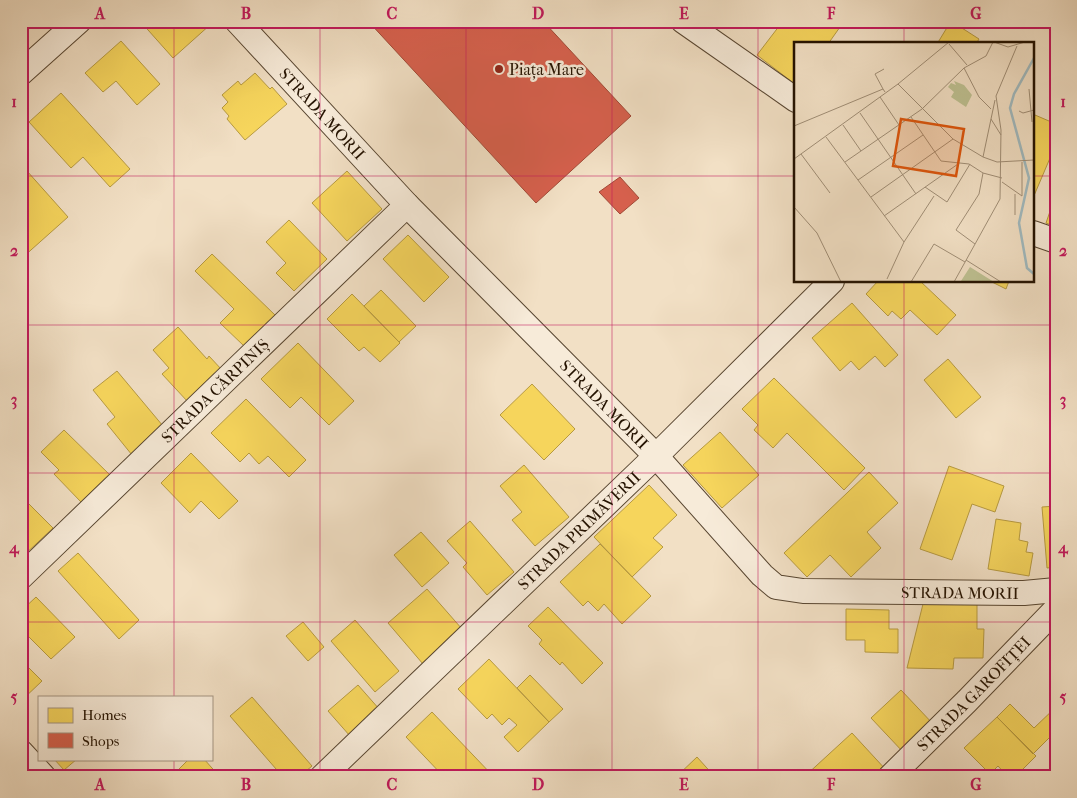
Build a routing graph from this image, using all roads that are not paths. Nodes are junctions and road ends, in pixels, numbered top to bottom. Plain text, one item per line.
1 (79, 21) edge
2 (237, 21) edge
3 (683, 21) edge
4 (21, 72) edge
5 (794, 99) edge
6 (407, 204) junction
7 (1034, 232) edge
8 (1056, 241) edge
9 (831, 282) edge
10 (656, 456) junction
11 (21, 577) edge
12 (1056, 590) edge
13 (1056, 609) edge
14 (21, 752) edge
15 (44, 777) edge
16 (322, 777) edge
17 (890, 777) edge

1 - 4 street
2 - 6 street, STRADA MORII
3 - 5 street
6 - 10 street, STRADA MORII
6 - 11 street, STRADA CĂRPINIȘ
7 - 8 street
9 - 10 street, STRADA PRIMĂVERII
10 - 12 street, STRADA MORII
10 - 16 street, STRADA PRIMĂVERII
13 - 17 street, STRADA GAROFIȚEI
14 - 15 street

